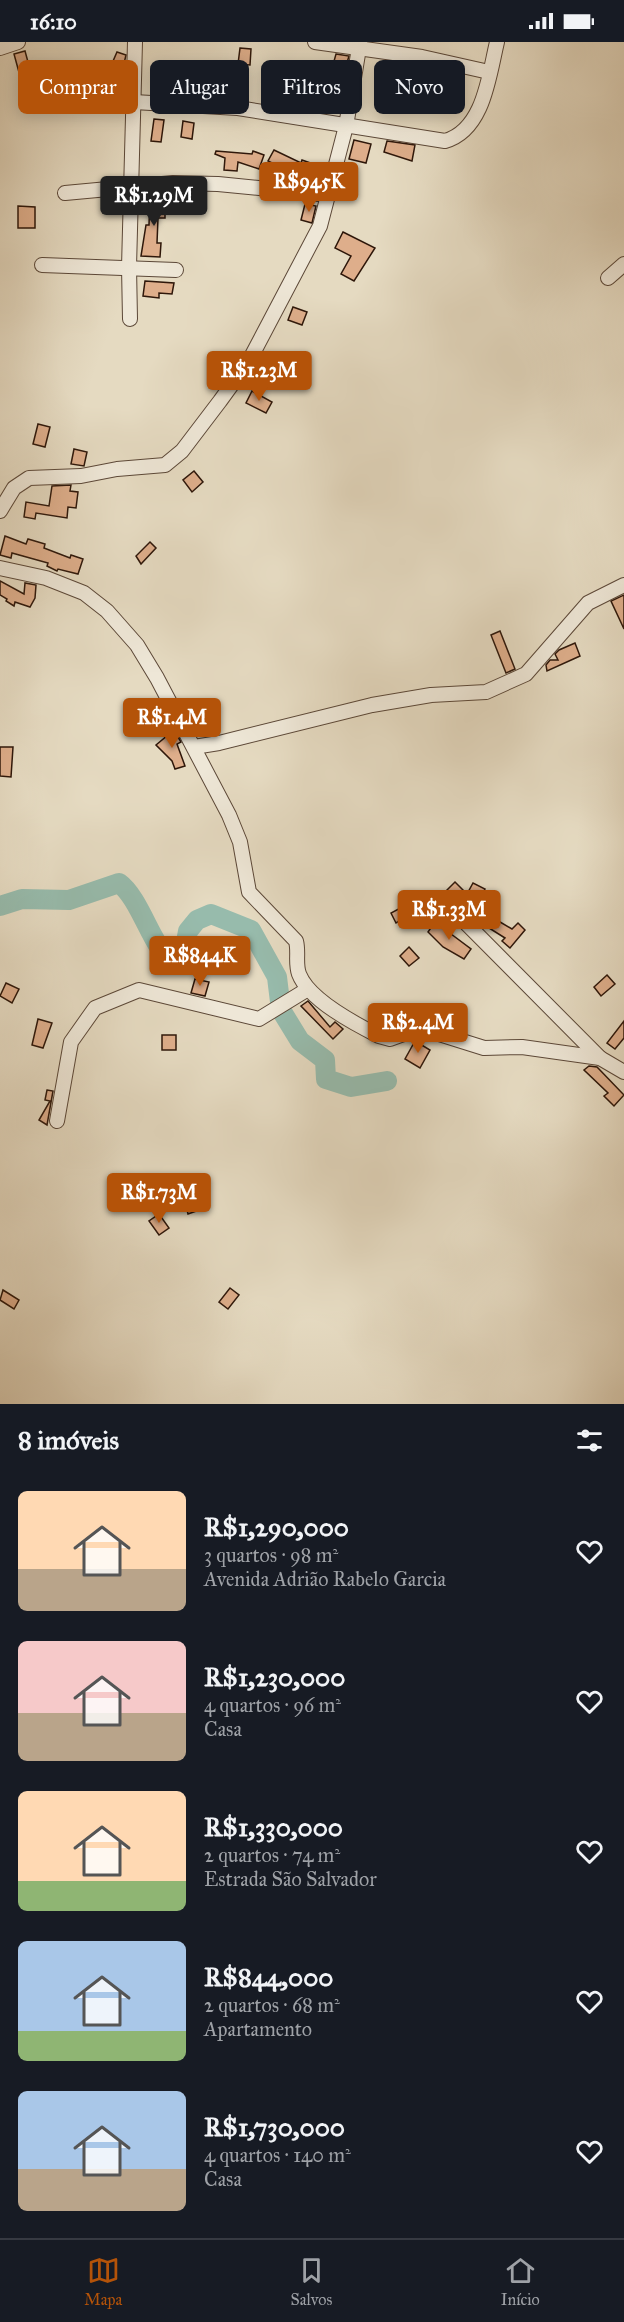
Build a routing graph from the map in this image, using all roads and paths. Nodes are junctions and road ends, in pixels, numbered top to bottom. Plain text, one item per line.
1 (18, 42) edge
2 (135, 42) edge
3 (315, 42) edge
4 (497, 42) edge
5 (360, 45) edge
6 (0, 48) edge
7 (135, 60) edge
8 (489, 72) junction
9 (138, 102) edge
10 (134, 114) edge
11 (346, 126) junction
12 (132, 186) junction
13 (65, 194) dead end
14 (329, 195) junction
15 (624, 264) edge
16 (42, 266) dead end
17 (129, 267) junction
18 (176, 270) dead end
19 (608, 278) dead end
20 (130, 319) dead end
21 (0, 511) edge
22 (0, 568) edge
23 (624, 585) edge
24 (194, 747) junction
25 (449, 906) dead end
26 (308, 989) junction
27 (600, 1058) junction
28 (624, 1072) edge
29 (57, 1121) dead end

1 - 6 street
2 - 7 street
3 - 5 street
4 - 8 street
5 - 8 street
5 - 11 street
8 - 11 street
9 - 11 street
10 - 12 street
11 - 14 street
12 - 13 street
12 - 14 street
12 - 17 street
14 - 21 street
15 - 19 street
16 - 17 street
17 - 18 street
17 - 20 street
22 - 24 street
23 - 24 street
24 - 26 street
25 - 27 street
26 - 27 street
26 - 29 street
27 - 28 street

